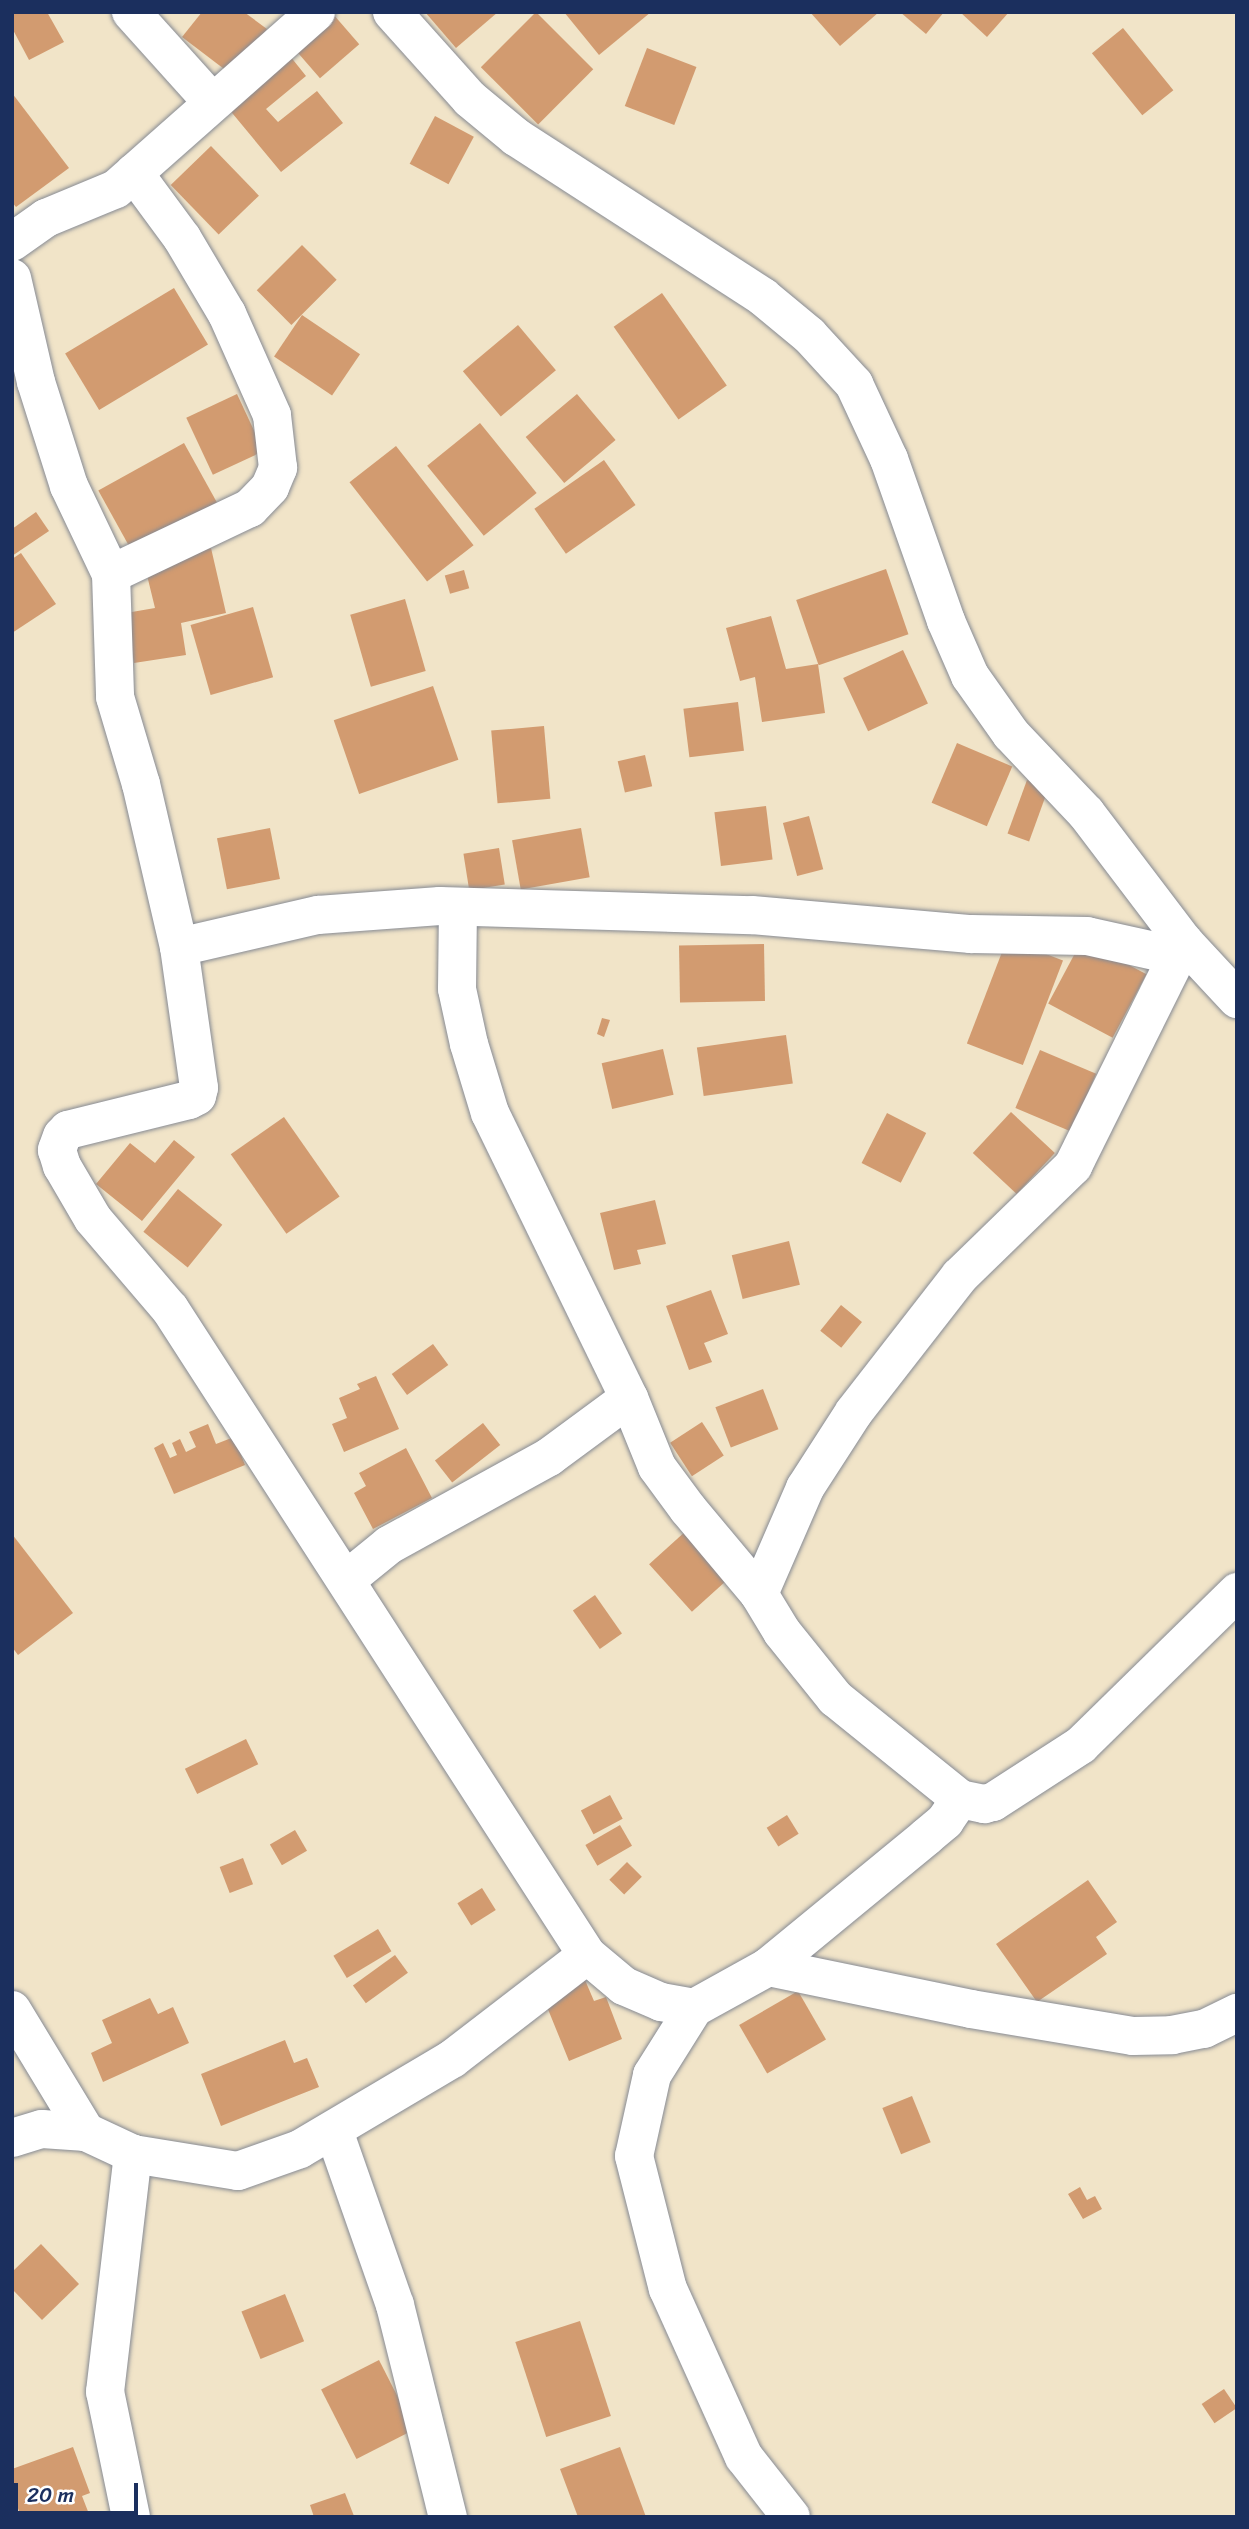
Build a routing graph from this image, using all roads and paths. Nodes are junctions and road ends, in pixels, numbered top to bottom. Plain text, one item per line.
1 (131, 12) edge
2 (316, 12) edge
3 (392, 12) edge
4 (213, 103) junction
5 (134, 173) junction
6 (12, 242) edge
7 (12, 278) edge
8 (111, 574) junction
9 (458, 907) junction
10 (179, 947) junction
11 (1180, 949) junction
12 (1237, 999) edge
13 (629, 1398) junction
14 (346, 1580) junction
15 (1237, 1592) edge
16 (759, 1594) junction
17 (960, 1799) junction
18 (587, 1955) junction
19 (768, 1967) junction
20 (694, 2008) junction
21 (12, 2010) edge
22 (1237, 2013) edge
23 (334, 2131) junction
24 (86, 2132) junction
25 (12, 2138) edge
26 (134, 2154) junction
27 (131, 2517) edge
28 (448, 2517) edge
29 (791, 2517) edge

1 - 4 street
2 - 4 street
3 - 11 street
4 - 5 street
5 - 6 street
5 - 8 street
7 - 8 street
8 - 10 street
9 - 10 street
9 - 11 street
9 - 13 street
10 - 14 street
11 - 12 street
11 - 16 street
13 - 14 street
13 - 16 street
14 - 18 street
15 - 17 street
16 - 17 street
17 - 19 street
18 - 20 street
18 - 23 street
19 - 20 street
19 - 22 street
20 - 29 street
21 - 24 street
23 - 26 street
23 - 28 street
24 - 25 street
24 - 26 street
26 - 27 street

